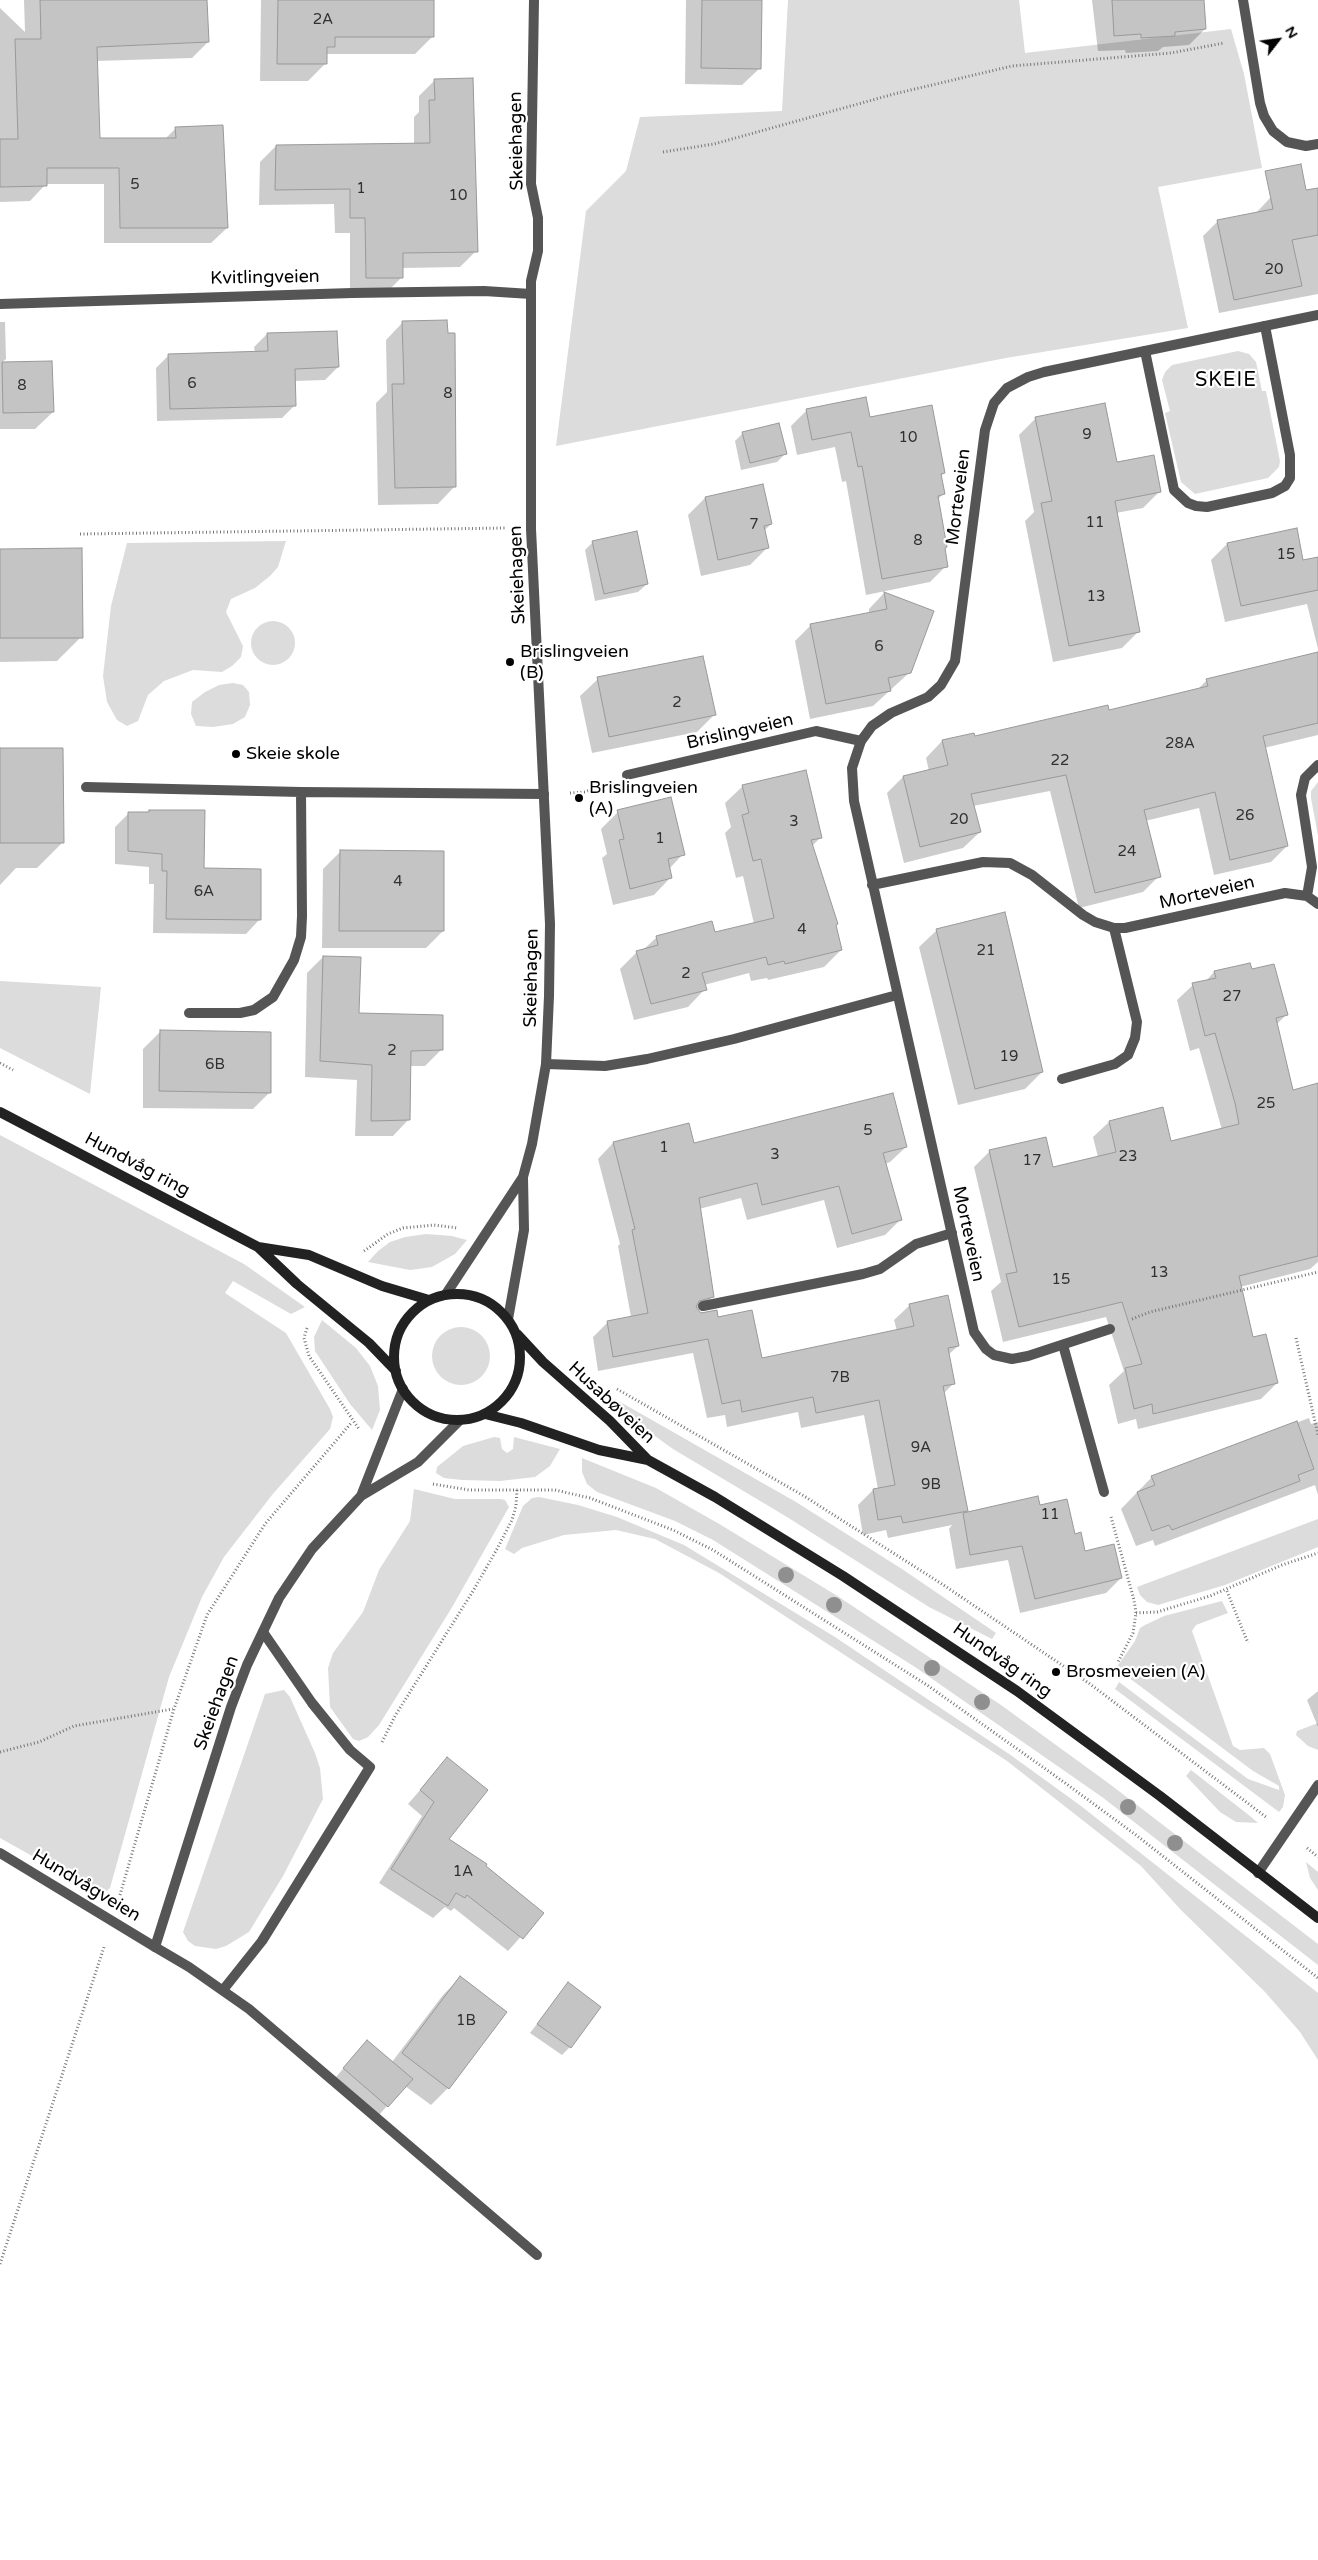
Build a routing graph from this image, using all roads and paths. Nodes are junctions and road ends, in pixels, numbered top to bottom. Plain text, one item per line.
1 (534, 0) edge
2 (1243, 0) edge
3 (1249, 38) junction
4 (1318, 144) edge
5 (663, 152) dead end
6 (531, 294) junction
7 (0, 304) edge
8 (1318, 314) edge
9 (1264, 326) junction
10 (1145, 350) junction
11 (531, 529) junction
12 (80, 534) dead end
13 (861, 741) junction
14 (1318, 765) edge
15 (627, 776) joint
16 (86, 787) dead end
17 (301, 792) junction
18 (544, 794) junction
19 (872, 885) junction
20 (1307, 896) junction
21 (1318, 904) edge
22 (1114, 928) junction
23 (897, 995) junction
24 (189, 1013) dead end
25 (0, 1063) edge
26 (546, 1064) junction
27 (12, 1070) dead end
28 (1062, 1079) dead end
29 (0, 1112) edge
30 (523, 1178) junction
31 (466, 1229) dead end
32 (952, 1233) junction
33 (258, 1247) junction
34 (362, 1253) dead end
35 (1318, 1272) edge
36 (446, 1294) junction
37 (429, 1300) junction
38 (703, 1306) dead end
39 (508, 1319) junction
40 (308, 1326) dead end
41 (1110, 1329) joint
42 (517, 1334) junction
43 (1296, 1338) dead end
44 (1063, 1345) junction
45 (396, 1371) junction
46 (403, 1389) junction
47 (617, 1389) dead end
48 (485, 1414) junction
49 (460, 1420) junction
50 (352, 1422) junction
51 (362, 1432) dead end
52 (1318, 1435) edge
53 (648, 1460) junction
54 (431, 1483) dead end
55 (517, 1489) junction
56 (1104, 1492) joint
57 (361, 1496) junction
58 (1318, 1553) edge
59 (1227, 1591) junction
60 (1136, 1613) junction
61 (263, 1632) junction
62 (1248, 1642) dead end
63 (1118, 1662) dead end
64 (1093, 1680) dead end
65 (1090, 1684) junction
66 (174, 1709) junction
67 (0, 1752) edge
68 (370, 1767) junction
69 (1318, 1784) edge
70 (1286, 1833) junction
71 (0, 1853) edge
72 (1318, 1857) edge
73 (1258, 1873) junction
74 (1318, 1918) edge
75 (112, 1922) junction
76 (154, 1947) junction
77 (1318, 1978) edge
78 (223, 1990) junction
79 (537, 2255) dead end
80 (0, 2264) edge

1 - 6 street, Skeiehagen
2 - 3 street
3 - 4 street
3 - 5 path
6 - 7 street, Kvitlingveien
6 - 11 street, Skeiehagen
8 - 9 street, Morteveien
9 - 10 street, Morteveien
9 - 10 street
10 - 13 street, Morteveien
11 - 12 path
11 - 18 street, Skeiehagen
13 - 15 street, Brislingveien
13 - 19 street, Morteveien
14 - 20 street
15 - 18 path
16 - 17 street
17 - 18 street
17 - 24 street
18 - 26 street, Skeiehagen
19 - 22 street, Morteveien
19 - 23 street, Morteveien
20 - 21 street
20 - 22 street, Morteveien
22 - 28 street
23 - 26 street
23 - 32 street, Morteveien
25 - 27 path
26 - 30 street, Skeiehagen
29 - 33 main road, Hundvåg ring
30 - 36 street, Skeiehagen
30 - 39 street, Skeiehagen
31 - 34 path
32 - 38 street
32 - 44 street, Morteveien
33 - 37 main road, Hundvåg ring
33 - 45 main road, Hundvåg ring
35 - 41 path
36 - 37 main road
36 - 39 main road
37 - 45 main road
39 - 42 main road
40 - 50 path
41 - 44 street, Morteveien
42 - 48 main road
42 - 53 main road, Husabøveien
43 - 52 path
44 - 56 street
45 - 46 main road
46 - 49 main road
46 - 57 street, Skeiehagen
47 - 65 path
48 - 49 main road
48 - 53 main road, Husabøveien
49 - 57 street, Skeiehagen
50 - 51 path
50 - 66 path
53 - 73 main road, Hundvåg ring
54 - 55 path
55 - 68 path
55 - 77 path
56 - 60 path
57 - 61 street, Skeiehagen
58 - 59 path
59 - 60 path
59 - 62 path
60 - 63 path
61 - 68 street
61 - 76 street, Skeiehagen
64 - 65 path
65 - 70 path
66 - 67 path
66 - 75 path
68 - 78 street
69 - 70 street
70 - 72 path
70 - 73 street
71 - 75 street, Hundvågveien
73 - 74 main road, Hundvåg ring
75 - 76 street, Hundvågveien
75 - 80 path
76 - 78 street, Hundvågveien
78 - 79 street, Hundvågveien

